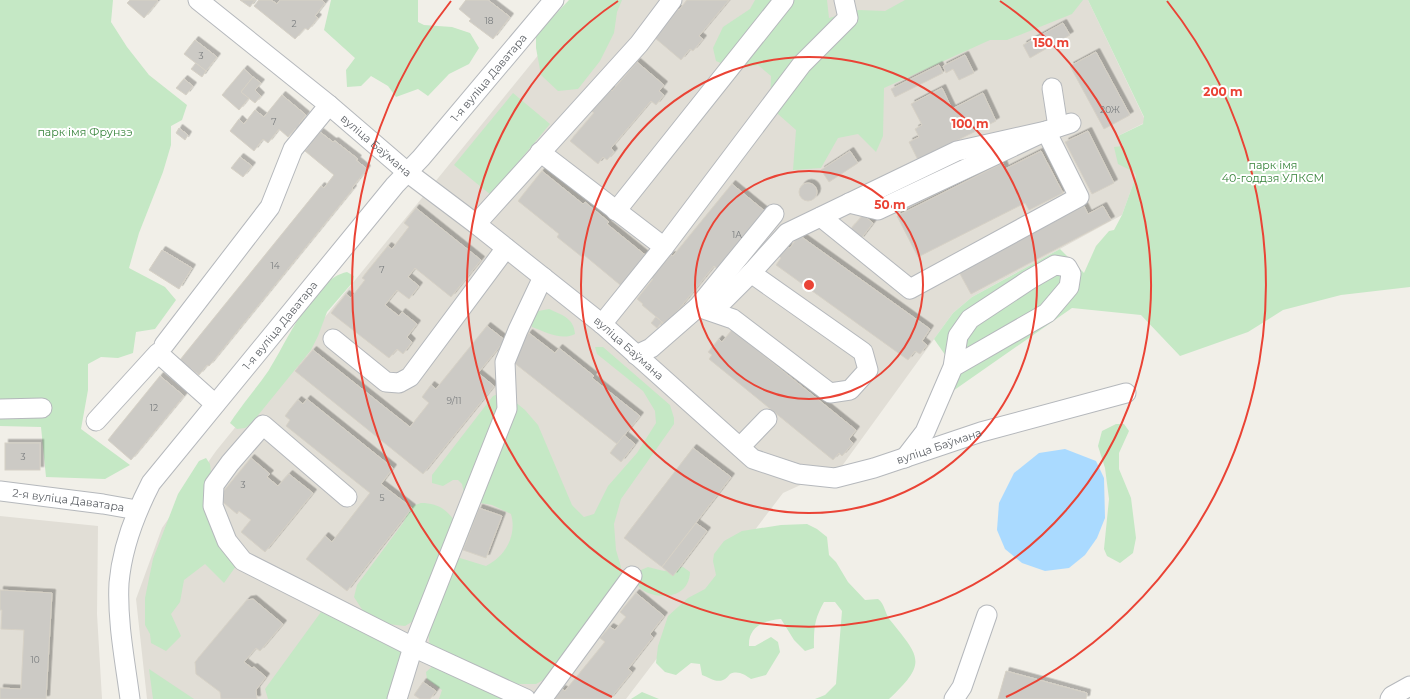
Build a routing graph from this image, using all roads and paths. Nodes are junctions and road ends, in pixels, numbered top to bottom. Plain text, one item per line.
1 (198, 0) edge
2 (554, 0) edge
3 (672, 0) edge
4 (784, 0) edge
5 (844, 0) edge
6 (1052, 88) dead end
7 (329, 105) junction
8 (1059, 127) junction
9 (540, 152) junction
10 (407, 172) junction
11 (616, 211) junction
12 (774, 214) dead end
13 (820, 217) junction
14 (476, 224) junction
15 (664, 247) junction
16 (506, 248) junction
17 (751, 273) junction
18 (544, 277) junction
19 (706, 309) junction
20 (602, 324) junction
21 (333, 339) dead end
22 (164, 345) dead end
23 (636, 355) junction
24 (953, 366) junction
25 (1126, 393) dead end
26 (215, 404) junction
27 (42, 408) dead end
28 (0, 409) edge
29 (768, 419) dead end
30 (96, 421) dead end
31 (740, 447) junction
32 (905, 458) junction
33 (0, 491) edge
34 (347, 497) dead end
35 (137, 510) junction
36 (632, 576) dead end
37 (987, 615) dead end
38 (413, 647) junction
39 (1410, 686) edge
40 (130, 699) edge
41 (397, 699) edge
42 (526, 699) edge
43 (542, 699) edge
44 (954, 699) edge
45 (1390, 699) edge

1 - 7 street, вуліца Баўмана
2 - 10 street, 1-я вуліца Даватара
3 - 9 street
4 - 11 street
5 - 15 street
6 - 8 street
7 - 10 street, вуліца Баўмана
7 - 22 street
8 - 13 street
8 - 13 street
9 - 11 street
9 - 14 street
10 - 14 street, вуліца Баўмана
10 - 26 street, 1-я вуліца Даватара
11 - 15 street
12 - 19 street
13 - 17 street
14 - 16 street, вуліца Баўмана
15 - 20 street
16 - 18 street, вуліца Баўмана
16 - 21 street
17 - 19 street
17 - 19 street
18 - 20 street, вуліца Баўмана
18 - 38 street
19 - 23 street
20 - 23 street, вуліца Баўмана
23 - 31 street, вуліца Баўмана
24 - 24 street
24 - 32 street
25 - 32 street, вуліца Баўмана
26 - 30 street
26 - 35 street, 1-я вуліца Даватара
27 - 28 street
29 - 31 street
31 - 32 street, вуліца Баўмана
33 - 35 street, 2-я вуліца Даватара
34 - 38 street
35 - 40 street, 1-я вуліца Даватара
36 - 43 street
37 - 44 street
38 - 41 street
38 - 42 street
39 - 45 street

